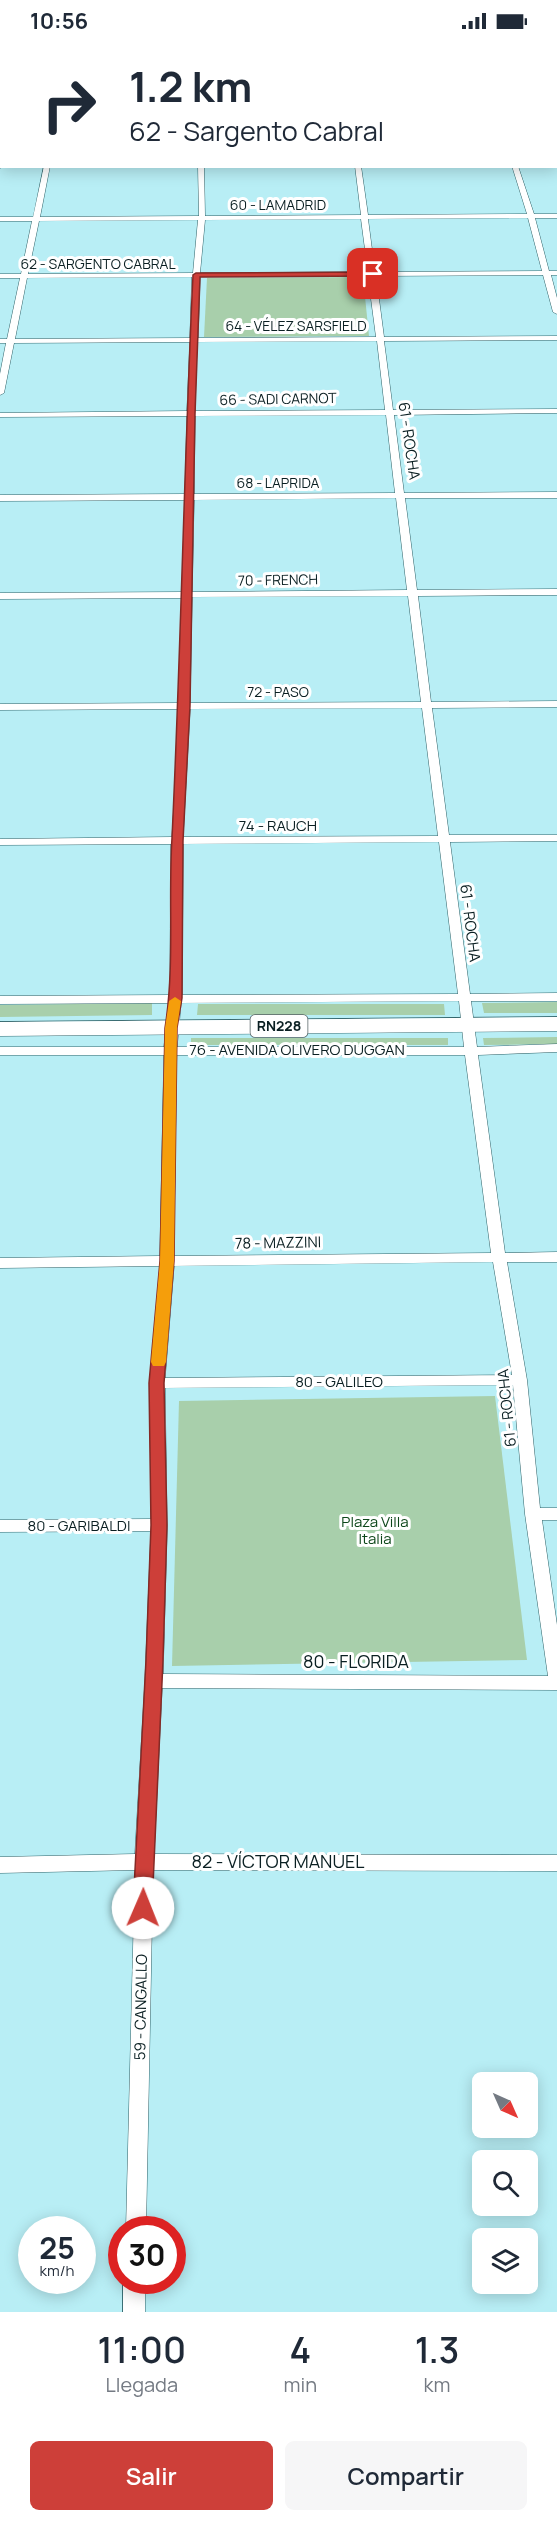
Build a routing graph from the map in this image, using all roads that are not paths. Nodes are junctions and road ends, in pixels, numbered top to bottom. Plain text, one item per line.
1 (47, 168) edge
2 (201, 168) edge
3 (358, 168) edge
4 (516, 168) edge
5 (531, 216) junction
6 (557, 216) edge
7 (366, 217) junction
8 (202, 218) junction
9 (0, 219) edge
10 (36, 219) junction
11 (545, 273) junction
12 (557, 273) edge
13 (373, 274) junction
14 (196, 275) junction
15 (0, 276) edge
16 (25, 276) junction
17 (557, 312) edge
18 (557, 338) edge
19 (381, 339) junction
20 (195, 340) junction
21 (0, 341) edge
22 (12, 341) junction
23 (0, 393) edge
24 (389, 411) junction
25 (557, 411) edge
26 (191, 414) junction
27 (0, 415) edge
28 (557, 495) edge
29 (402, 496) junction
30 (0, 498) edge
31 (190, 498) junction
32 (557, 592) edge
33 (412, 593) junction
34 (187, 595) junction
35 (0, 596) edge
36 (557, 704) edge
37 (428, 705) junction
38 (184, 706) junction
39 (0, 707) edge
40 (557, 838) edge
41 (445, 840) junction
42 (177, 841) junction
43 (0, 842) edge
44 (557, 997) edge
45 (176, 998) junction
46 (465, 998) junction
47 (0, 1000) edge
48 (468, 1024) junction
49 (557, 1024) edge
50 (0, 1029) edge
51 (172, 1039) junction
52 (557, 1048) edge
53 (0, 1051) edge
54 (471, 1051) junction
55 (557, 1257) edge
56 (499, 1258) junction
57 (167, 1261) junction
58 (0, 1263) edge
59 (520, 1380) junction
60 (157, 1383) junction
61 (533, 1514) junction
62 (557, 1514) edge
63 (159, 1525) junction
64 (0, 1526) edge
65 (154, 1681) junction
66 (557, 1683) edge
67 (144, 1862) junction
68 (557, 1863) edge
69 (0, 1865) edge
70 (136, 2216) edge
71 (134, 2294) edge
72 (134, 2312) edge

1 - 10 street
2 - 8 street, 59 - CANGALLO
3 - 7 street, 61 - ROCHA
4 - 5 street
5 - 6 street, 60 - LAMADRID
5 - 7 street, 60 - LAMADRID
5 - 11 street
7 - 8 street, 60 - LAMADRID
7 - 13 street, 61 - ROCHA
8 - 10 street, 60 - LAMADRID
8 - 14 street, 59 - CANGALLO
9 - 10 street, 60 - LAMADRID
10 - 16 street
11 - 12 street, 62 - SARGENTO CABRAL
11 - 13 street, 62 - SARGENTO CABRAL
11 - 17 street
13 - 14 street, 62 - SARGENTO CABRAL
13 - 19 street, 61 - ROCHA
14 - 16 street, 62 - SARGENTO CABRAL
14 - 20 street, 59 - CANGALLO
15 - 16 street, 62 - SARGENTO CABRAL
16 - 22 street
18 - 19 street, 64 - VÉLEZ SARSFIELD
19 - 20 street, 64 - VÉLEZ SARSFIELD
19 - 24 street, 61 - ROCHA
20 - 22 street, 64 - VÉLEZ SARSFIELD
20 - 26 street, 59 - CANGALLO
21 - 22 street, 64 - VÉLEZ SARSFIELD
22 - 23 street
24 - 25 street, 66 - SADI CARNOT
24 - 26 street, 66 - SADI CARNOT
24 - 29 street, 61 - ROCHA
26 - 27 street, 66 - SADI CARNOT
26 - 31 street, 59 - CANGALLO
28 - 29 street, 68 - LAPRIDA
29 - 31 street, 68 - LAPRIDA
29 - 33 street, 61 - ROCHA
30 - 31 street, 68 - LAPRIDA
31 - 34 street, 59 - CANGALLO
32 - 33 street, 70 - FRENCH
33 - 34 street, 70 - FRENCH
33 - 37 street, 61 - ROCHA
34 - 35 street, 70 - FRENCH
34 - 38 street, 59 - CANGALLO
36 - 37 street, 72 - PASO
37 - 38 street, 72 - PASO
37 - 41 street, 61 - ROCHA
38 - 39 street, 72 - PASO
38 - 42 street, 59 - CANGALLO
40 - 41 street, 74 - RAUCH
41 - 42 street, 74 - RAUCH
41 - 46 street, 61 - ROCHA
42 - 43 street, 74 - RAUCH
42 - 45 street, 59 - CANGALLO
44 - 46 street
45 - 46 street
45 - 47 street
45 - 51 street, 59 - CANGALLO
46 - 48 street, 61 - ROCHA
48 - 49 highway, 76 - AVENIDA OLIVERO DUGGAN / RN228
48 - 51 highway, 76 - AVENIDA OLIVERO DUGGAN / RN228
48 - 54 street, 61 - ROCHA
50 - 51 highway, 76 - AVENIDA OLIVERO DUGGAN / RN228
51 - 53 street, 76 - AVENIDA OLIVERO DUGGAN
51 - 54 street, 76 - AVENIDA OLIVERO DUGGAN
51 - 57 street, 59 - CANGALLO
52 - 54 street, 76 - AVENIDA OLIVERO DUGGAN
54 - 56 street, 61 - ROCHA
55 - 56 street, 78 - MAZZINI
56 - 57 street, 78 - MAZZINI
56 - 59 street, 61 - ROCHA
57 - 58 street, 78 - MAZZINI
57 - 60 street, 59 - CANGALLO
59 - 60 street, 80 - GALILEO
59 - 61 street, 61 - ROCHA
60 - 63 street, 59 - CANGALLO
61 - 62 street
61 - 66 street, 61 - ROCHA
63 - 64 street, 80 - GARIBALDI
63 - 65 street, 59 - CANGALLO
65 - 66 street, 80 - FLORIDA
65 - 67 street, 59 - CANGALLO
67 - 68 street, 82 - VÍCTOR MANUEL
67 - 69 street, 82 - VÍCTOR MANUEL
67 - 70 street, 59 - CANGALLO
71 - 72 street

